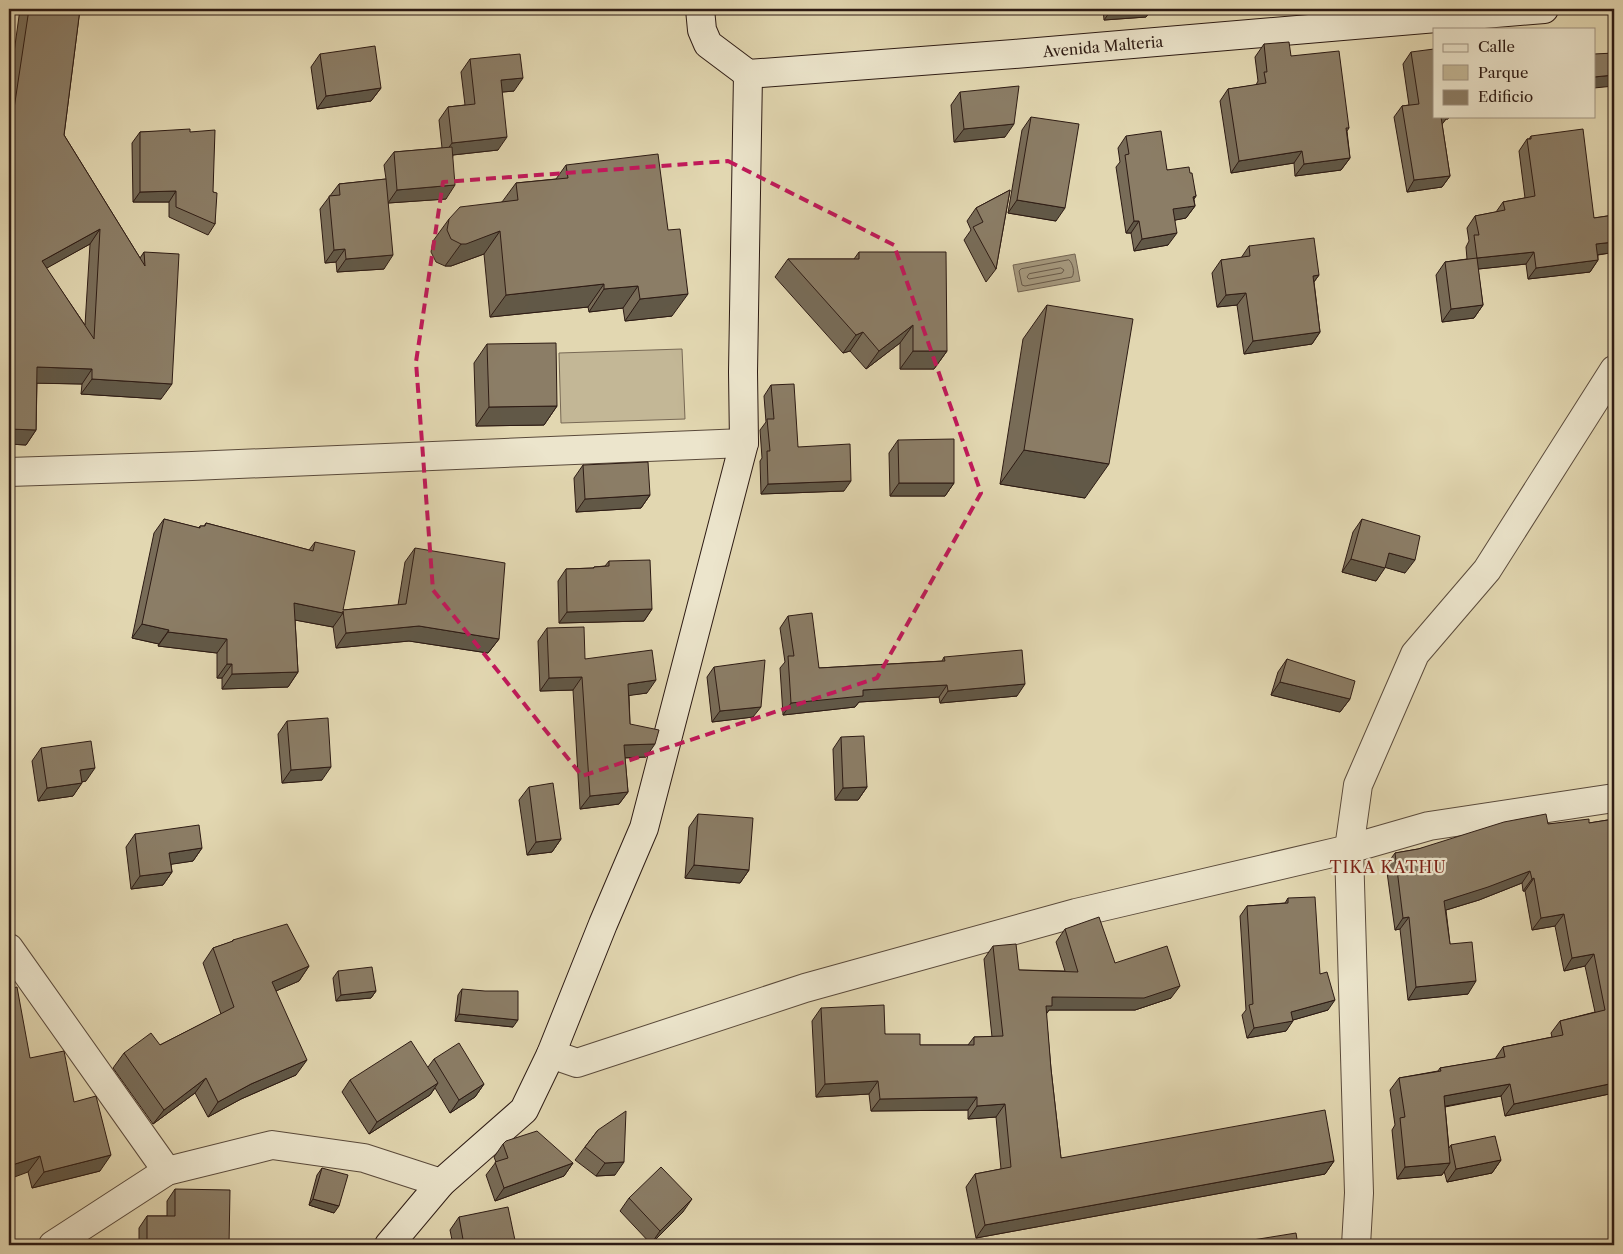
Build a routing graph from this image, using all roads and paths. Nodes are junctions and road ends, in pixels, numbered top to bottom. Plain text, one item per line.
1 (700, 9) edge
2 (1544, 9) edge
3 (748, 74) junction
4 (1614, 370) edge
5 (744, 443) junction
6 (9, 472) edge
7 (1614, 798) edge
8 (1349, 849) junction
9 (9, 948) edge
10 (551, 1054) junction
11 (167, 1171) junction
12 (441, 1183) junction
13 (53, 1245) edge
14 (389, 1245) edge
15 (1356, 1245) edge

1 - 3 street
2 - 3 street, Avenida Malteria
3 - 5 street
4 - 8 street
5 - 6 street
5 - 10 street
7 - 8 street
8 - 10 street
8 - 15 street
9 - 11 street
10 - 12 street
11 - 12 street
11 - 13 street
12 - 14 street

